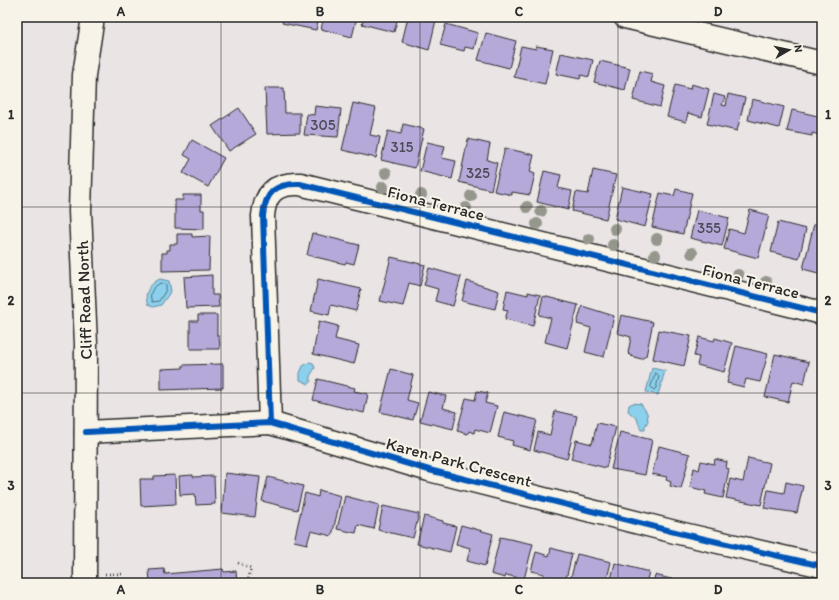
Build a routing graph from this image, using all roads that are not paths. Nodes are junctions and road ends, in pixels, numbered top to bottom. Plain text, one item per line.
1 (92, 17) edge
2 (624, 17) edge
3 (822, 63) edge
4 (822, 313) edge
5 (270, 423) junction
6 (86, 432) junction
7 (822, 566) edge
8 (85, 583) edge

1 - 6 street, Cliff Road North
2 - 3 street
4 - 5 street, Fiona Terrace
5 - 6 street, Karen Park Crescent
5 - 7 street, Karen Park Crescent
6 - 8 street, Cliff Road North

